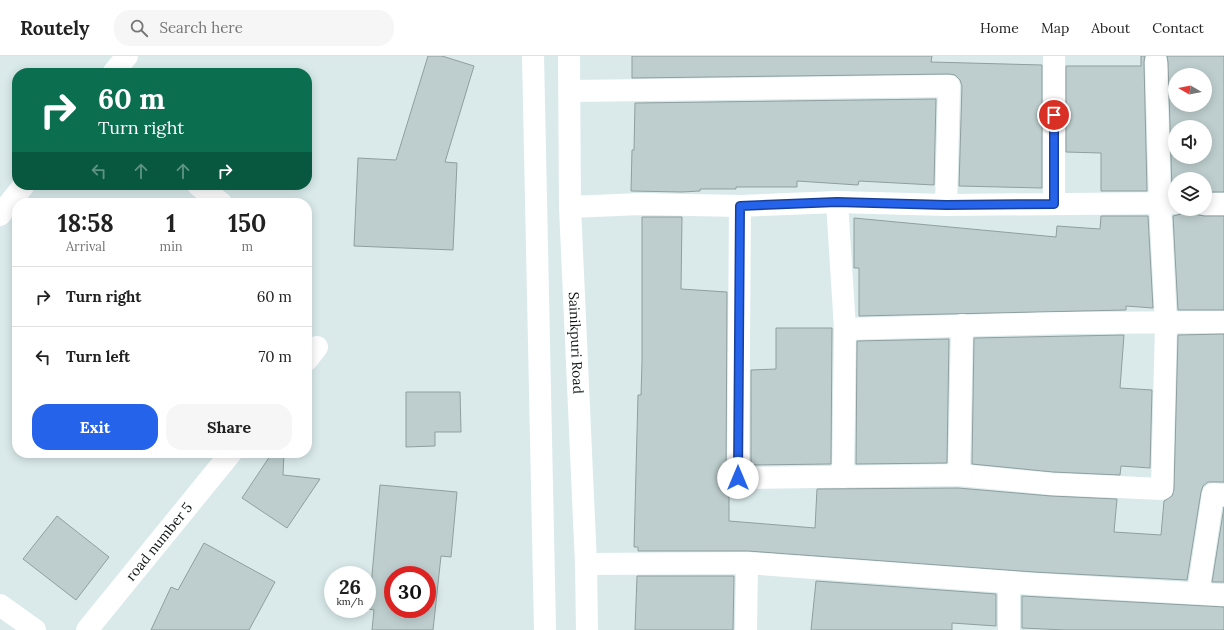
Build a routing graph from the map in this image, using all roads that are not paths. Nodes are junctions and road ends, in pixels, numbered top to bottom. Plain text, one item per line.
1 (127, 56) edge
2 (533, 56) edge
3 (569, 56) edge
4 (1054, 56) edge
5 (1156, 62) dead end
6 (117, 68) edge
7 (570, 91) junction
8 (20, 190) edge
9 (204, 190) edge
10 (14, 198) edge
11 (215, 198) edge
12 (12, 200) edge
13 (837, 202) junction
14 (1167, 203) edge
15 (1054, 204) junction
16 (1212, 204) edge
17 (1224, 204) edge
18 (946, 205) junction
19 (740, 206) junction
20 (570, 207) junction
21 (0, 215) edge
22 (1224, 322) edge
23 (1166, 323) junction
24 (962, 325) junction
25 (844, 329) junction
26 (227, 458) edge
27 (959, 475) junction
28 (843, 477) junction
29 (1224, 495) edge
30 (747, 563) junction
31 (586, 564) junction
32 (1009, 582) junction
33 (1198, 593) junction
34 (1224, 595) edge
35 (0, 605) edge
36 (35, 630) edge
37 (87, 630) edge
38 (544, 630) edge
39 (587, 630) edge
40 (746, 630) edge
41 (1009, 630) edge

1 - 6 street
2 - 38 street
3 - 7 street, Sainikpuri Road
4 - 15 street
5 - 14 street
7 - 18 street
7 - 20 street, Sainikpuri Road
8 - 10 street
9 - 11 street
12 - 21 street
13 - 18 street
13 - 19 street
13 - 25 street
14 - 15 street
14 - 23 street
15 - 18 street
16 - 17 street
19 - 20 street
19 - 28 street
20 - 31 street, Sainikpuri Road
22 - 23 street
23 - 24 street
23 - 27 street
24 - 25 street
24 - 27 street
25 - 28 street
26 - 37 street, road number 5
27 - 28 street
29 - 33 street
30 - 31 street
30 - 32 street
30 - 40 street
31 - 39 street, Sainikpuri Road
32 - 33 street
32 - 41 street
33 - 34 street
35 - 36 street

